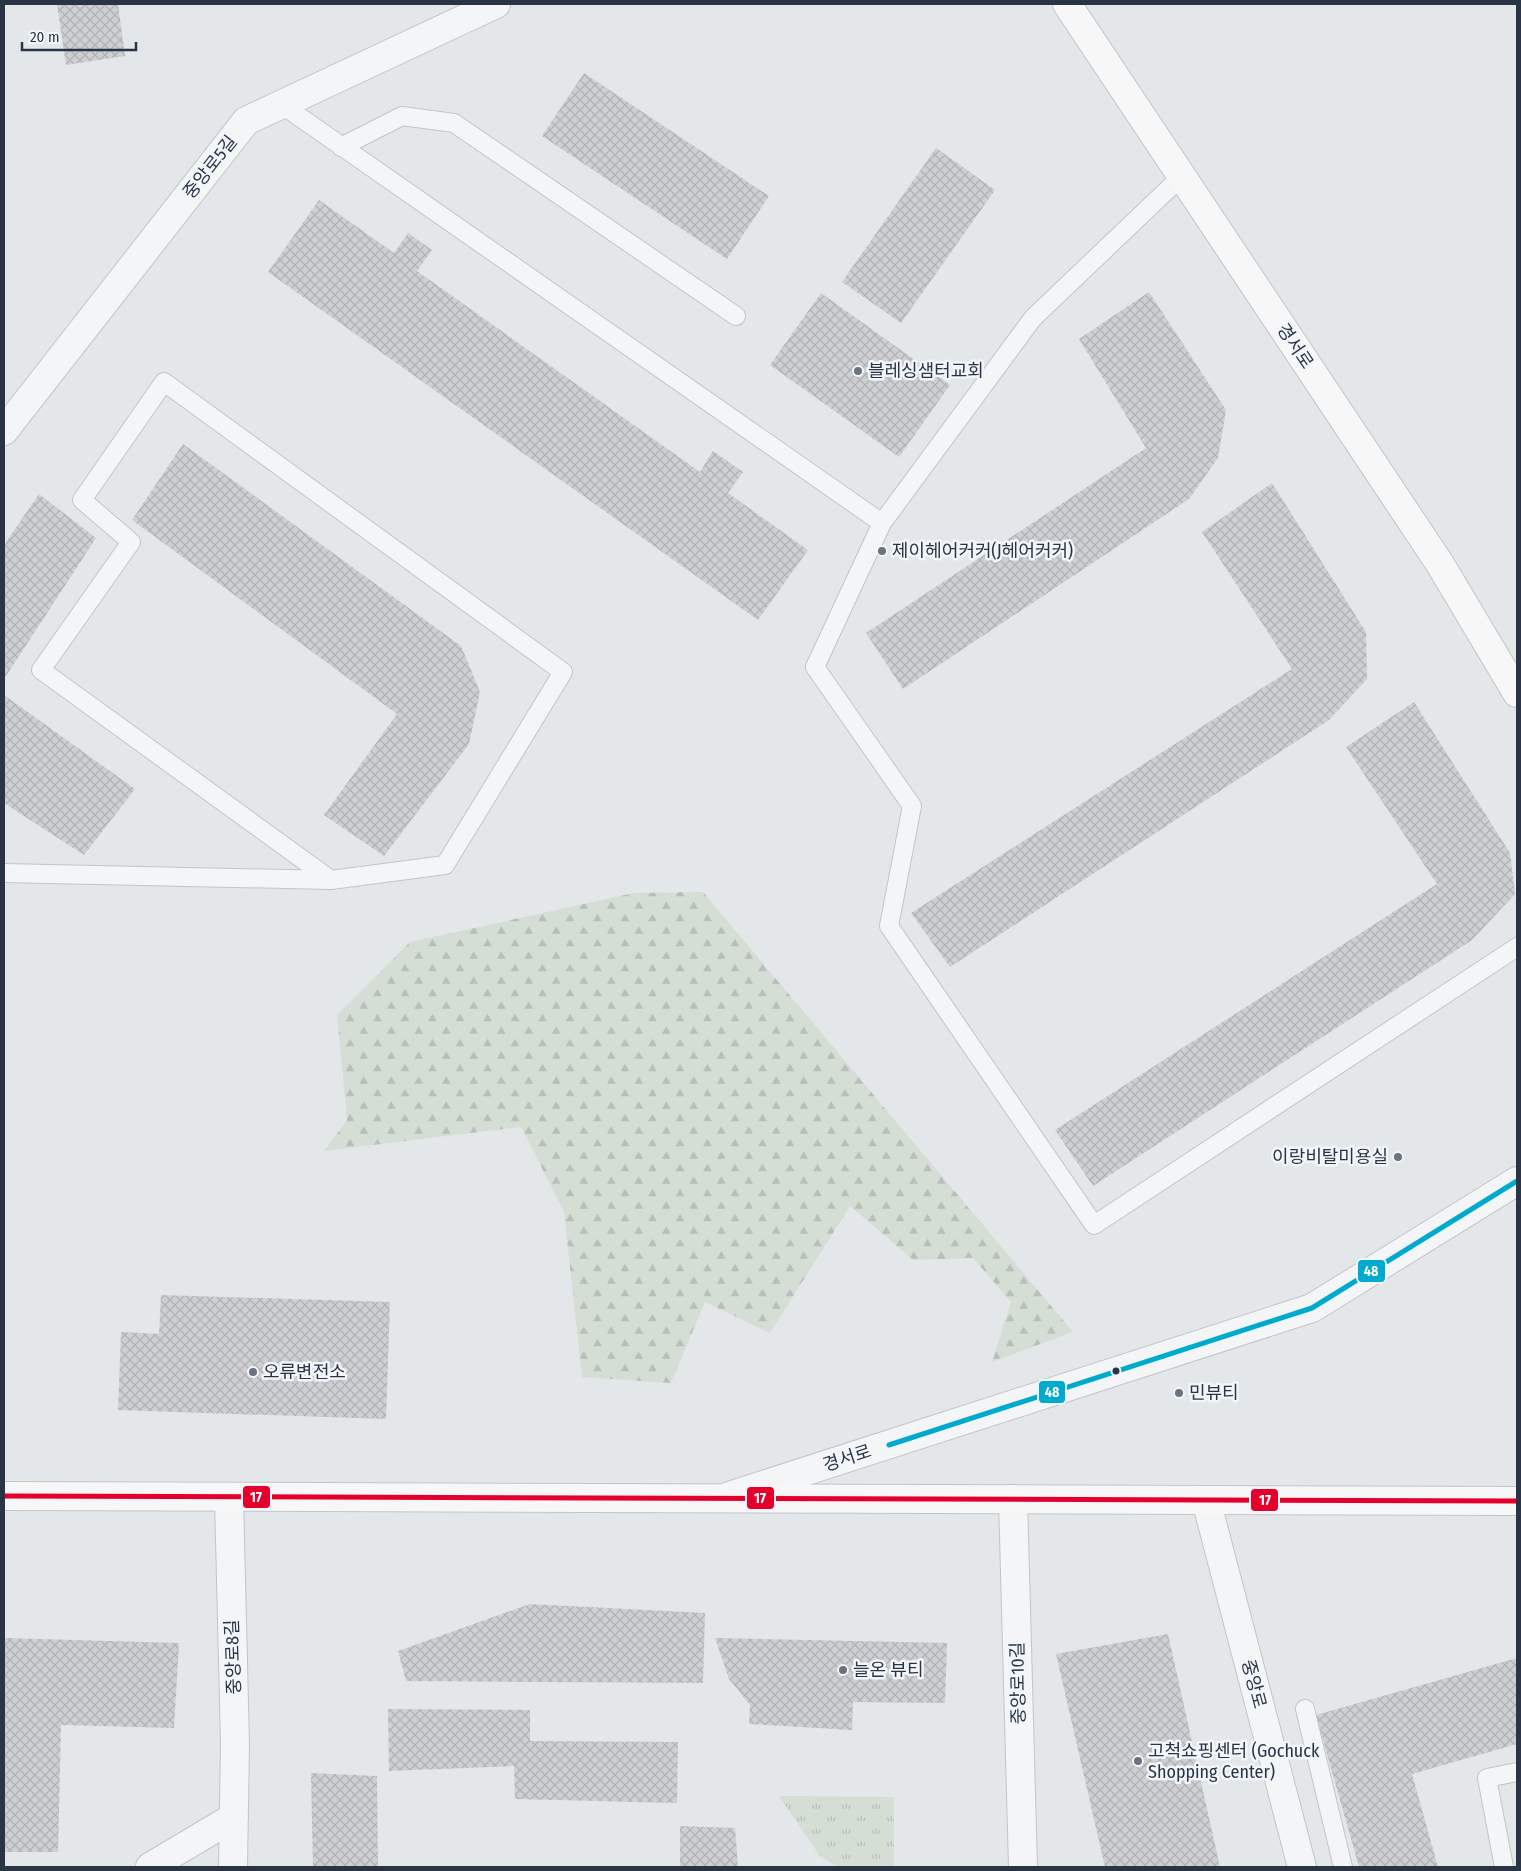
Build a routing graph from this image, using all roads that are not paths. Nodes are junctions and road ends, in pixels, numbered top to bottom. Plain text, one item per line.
1 (496, 4) edge
2 (1067, 4) edge
3 (282, 104) junction
4 (341, 147) junction
5 (1182, 176) junction
6 (736, 316) dead end
7 (4, 430) edge
8 (882, 523) junction
9 (1517, 693) edge
10 (4, 873) edge
11 (331, 880) junction
12 (1517, 947) edge
13 (1517, 1181) edge
14 (4, 1496) edge
15 (229, 1497) junction
16 (723, 1498) junction
17 (1013, 1499) junction
18 (1206, 1500) junction
19 (1517, 1501) edge
20 (1305, 1709) dead end
21 (1517, 1772) edge
22 (234, 1817) junction
23 (150, 1867) edge
24 (233, 1867) edge
25 (1023, 1867) edge
26 (1302, 1867) edge
27 (1343, 1867) edge
28 (1504, 1867) edge

1 - 3 street, 중앙로5길
2 - 5 main road, 경서로
3 - 4 lane
3 - 7 street, 중앙로5길
4 - 6 lane
4 - 8 lane
5 - 8 lane
5 - 9 main road, 경서로
8 - 12 lane
10 - 11 lane
11 - 11 lane
13 - 16 street, 경서로
14 - 15 main road
15 - 16 main road
15 - 22 street, 중앙로8길
16 - 17 main road
17 - 18 main road
17 - 25 street, 중앙로10길
18 - 19 main road
18 - 26 street, 중앙로
20 - 27 lane
21 - 28 lane
22 - 23 street
22 - 24 street, 중앙로8길

